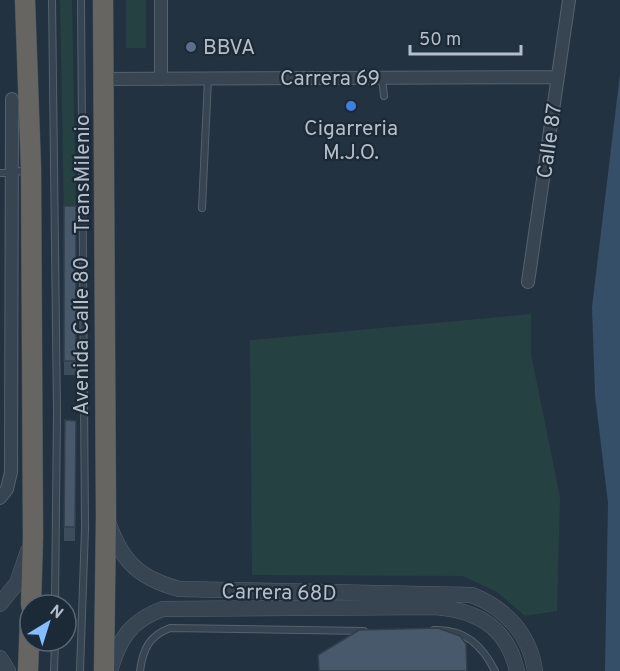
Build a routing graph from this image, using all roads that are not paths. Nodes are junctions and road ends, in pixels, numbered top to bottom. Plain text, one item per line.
1 (25, 0) edge
2 (52, 0) edge
3 (81, 0) edge
4 (103, 0) edge
5 (161, 0) edge
6 (569, 0) edge
7 (558, 77) junction
8 (382, 78) junction
9 (103, 79) junction
10 (161, 79) junction
11 (208, 79) junction
12 (384, 96) dead end
13 (6, 99) edge
14 (30, 114) junction
15 (14, 171) edge
16 (202, 208) dead end
17 (528, 282) dead end
18 (5, 302) edge
19 (21, 383) junction
20 (0, 498) edge
21 (106, 516) junction
22 (33, 537) junction
23 (31, 593) edge
24 (56, 593) edge
25 (0, 603) edge
26 (423, 630) edge
27 (371, 632) edge
28 (29, 653) edge
29 (55, 653) edge
30 (0, 658) edge
31 (8, 671) edge
32 (28, 671) edge
33 (54, 671) edge
34 (80, 671) edge
35 (104, 671) edge
36 (110, 671) edge
37 (140, 671) edge
38 (495, 671) edge
39 (517, 671) edge
40 (535, 671) edge

1 - 14 highway
2 - 24 lane, TransMilenio
3 - 34 lane, TransMilenio
4 - 9 highway, Avenida Calle 80
5 - 10 street
6 - 7 street, Calle 87
7 - 8 street, Carrera 69
7 - 17 street, Calle 87
8 - 11 street, Carrera 69
8 - 12 lane
9 - 10 street, Carrera 69
9 - 21 highway, Avenida Calle 80
10 - 11 street, Carrera 69
11 - 16 lane
13 - 14 street
13 - 15 street
14 - 15 highway
15 - 18 street
15 - 19 highway
18 - 19 street
19 - 20 street
19 - 22 highway
21 - 35 highway, Avenida Calle 80
21 - 40 street, Carrera 68D
22 - 23 highway
22 - 25 street
26 - 38 lane
27 - 37 lane
28 - 32 highway
29 - 33 lane
30 - 31 street
36 - 39 street, Carrera 68D

